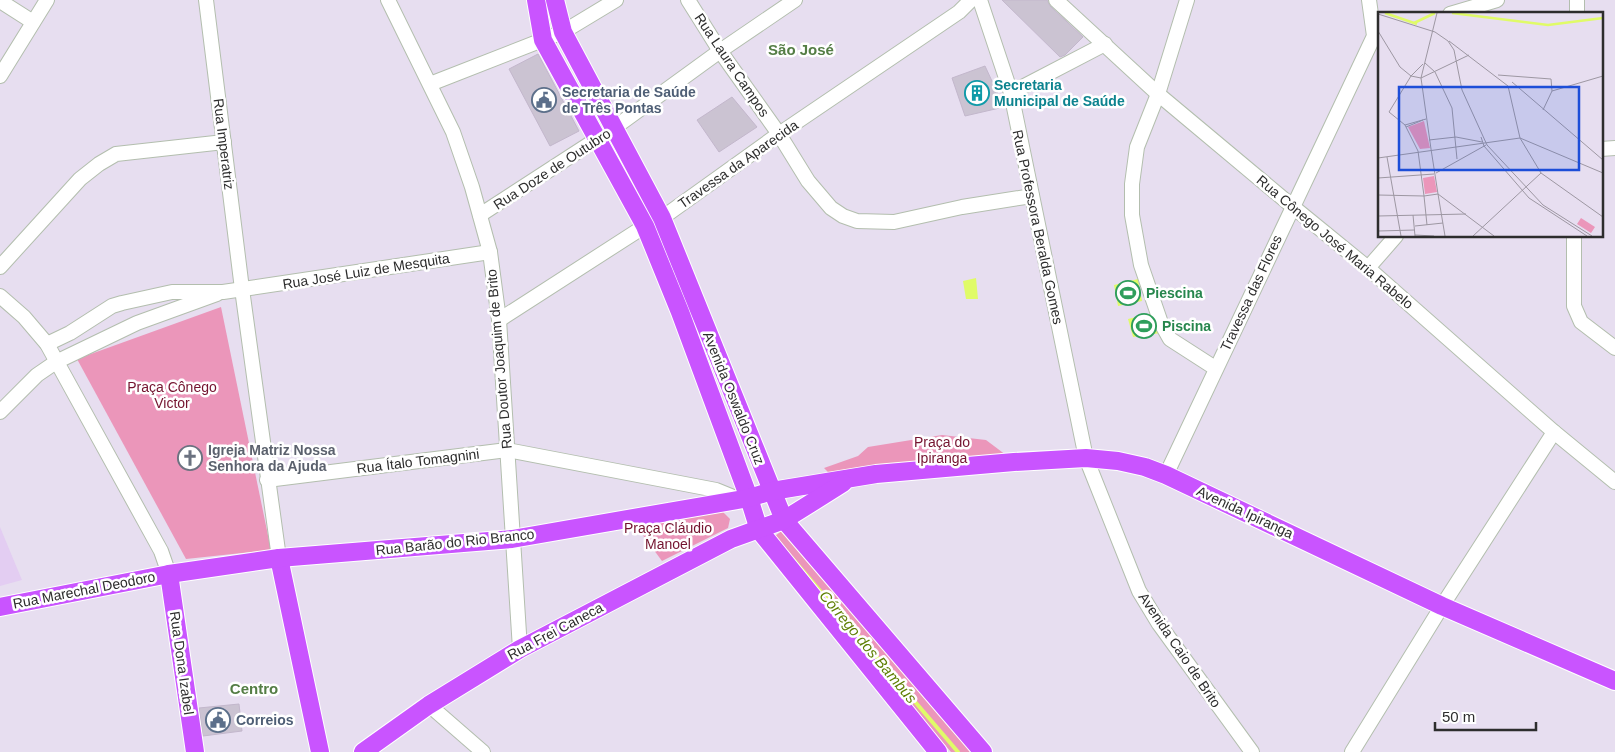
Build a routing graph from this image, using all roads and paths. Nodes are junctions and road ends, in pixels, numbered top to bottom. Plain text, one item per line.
1 (47, 0) edge
2 (206, 0) edge
3 (388, 0) edge
4 (536, 0) edge
5 (555, 0) edge
6 (616, 0) edge
7 (688, 0) edge
8 (795, 0) edge
9 (971, 0) edge
10 (980, 0) edge
11 (1056, 0) edge
12 (1186, 0) edge
13 (1369, 0) edge
14 (1497, 0) edge
15 (0, 1) edge
16 (1457, 12) edge
17 (34, 22) junction
18 (563, 32) junction
19 (1376, 35) edge
20 (543, 40) junction
21 (1105, 44) junction
22 (720, 51) junction
23 (0, 76) edge
24 (430, 84) junction
25 (1011, 93) junction
26 (1158, 94) junction
27 (614, 128) junction
28 (779, 134) junction
29 (597, 139) junction
30 (224, 142) junction
31 (1615, 148) edge
32 (1602, 150) edge
33 (1032, 196) junction
34 (1292, 206) junction
35 (480, 215) junction
36 (662, 218) junction
37 (645, 226) junction
38 (1394, 238) edge
39 (1574, 238) edge
40 (490, 252) junction
41 (0, 267) edge
42 (1368, 268) junction
43 (242, 289) junction
44 (222, 292) junction
45 (0, 296) edge
46 (499, 320) junction
47 (47, 344) junction
48 (1615, 348) edge
49 (56, 362) junction
50 (1215, 368) junction
51 (0, 412) edge
52 (1554, 432) junction
53 (507, 450) junction
54 (1086, 458) junction
55 (1166, 475) junction
56 (850, 478) junction
57 (267, 480) junction
58 (1615, 482) edge
59 (772, 491) junction
60 (717, 496) junction
61 (744, 499) junction
62 (784, 520) junction
63 (759, 530) junction
64 (512, 539) junction
65 (279, 558) junction
66 (169, 574) junction
67 (1442, 606) junction
68 (0, 607) edge
69 (520, 649) junction
70 (1615, 681) edge
71 (428, 705) junction
72 (195, 752) edge
73 (320, 752) edge
74 (363, 752) edge
75 (483, 752) edge
76 (938, 752) edge
77 (983, 752) edge
78 (1252, 752) edge
79 (1352, 752) edge

1 - 17 street
2 - 30 street, Rua Imperatriz
3 - 24 street, Rua Doutor Joaquim de Brito
4 - 20 main road, Avenida Oswaldo Cruz
5 - 18 main road, Avenida Oswaldo Cruz
6 - 18 street
7 - 22 street, Rua Laura Campos
8 - 22 street, Rua Doze de Outubro
9 - 28 street, Travessa da Aparecida
10 - 25 street, Rua Professora Beralda Gomes
11 - 21 street, Rua Cônego José Maria Rabelo
12 - 26 street
13 - 19 street, Travessa das Flores
14 - 16 street
15 - 17 street
17 - 23 street
18 - 20 street
18 - 27 main road, Avenida Oswaldo Cruz
19 - 34 street, Travessa das Flores
20 - 24 street
20 - 29 main road, Avenida Oswaldo Cruz
21 - 25 street
21 - 26 street, Rua Cônego José Maria Rabelo
22 - 27 street, Rua Doze de Outubro
22 - 28 street, Rua Laura Campos
24 - 35 street, Rua Doutor Joaquim de Brito
25 - 33 street, Rua Professora Beralda Gomes
26 - 34 street, Rua Cônego José Maria Rabelo
26 - 50 street
27 - 29 street, Rua Doze de Outubro
27 - 36 main road, Avenida Oswaldo Cruz
28 - 33 street, Rua Laura Campos
28 - 36 street, Travessa da Aparecida
29 - 35 street, Rua Doze de Outubro
29 - 37 main road, Avenida Oswaldo Cruz
30 - 41 street
30 - 43 street, Rua Imperatriz
31 - 32 street
33 - 54 street, Rua Professora Beralda Gomes
34 - 42 street, Rua Cônego José Maria Rabelo
34 - 50 street, Travessa das Flores
35 - 40 street, Rua Doutor Joaquim de Brito
36 - 37 street, Travessa da Aparecida
36 - 59 main road, Avenida Oswaldo Cruz
37 - 46 street, Travessa da Aparecida
37 - 61 main road, Avenida Oswaldo Cruz
38 - 42 street
39 - 48 street
40 - 43 street, Rua José Luiz de Mesquita
40 - 46 street, Rua Doutor Joaquim de Brito
42 - 52 street, Rua Cônego José Maria Rabelo
43 - 44 street, Rua José Luiz de Mesquita
43 - 57 street
44 - 47 street
44 - 49 street
45 - 47 street
46 - 53 street, Rua Doutor Joaquim de Brito
47 - 49 street
49 - 51 street
49 - 66 street
50 - 55 street, Travessa das Flores
52 - 58 street, Rua Cônego José Maria Rabelo
52 - 67 street
53 - 57 street, Rua Ítalo Tomagnini
53 - 60 street, Rua Ítalo Tomagnini
53 - 64 street, Rua Doutor Joaquim de Brito
54 - 55 main road, Avenida Ipiranga
54 - 56 main road, Avenida Ipiranga
54 - 78 street, Avenida Caio de Brito
55 - 67 main road, Avenida Ipiranga
56 - 59 main road, Avenida Ipiranga
56 - 62 main road, Avenida Ipiranga
57 - 65 street
59 - 61 main road, Avenida Ipiranga
59 - 62 main road, Avenida Oswaldo Cruz
60 - 61 main road, Rua Barão do Rio Branco
60 - 64 main road, Rua Barão do Rio Branco
61 - 63 main road, Avenida Oswaldo Cruz
62 - 63 main road, Rua Frei Caneca
62 - 77 main road, Avenida Oswaldo Cruz
63 - 69 main road, Rua Frei Caneca
63 - 76 main road, Avenida Oswaldo Cruz
64 - 65 main road, Rua Barão do Rio Branco
64 - 69 street, Rua Doutor Joaquim de Brito
65 - 66 main road
65 - 73 main road
66 - 68 main road, Rua Marechal Deodoro
66 - 72 main road, Rua Dona Izabel
67 - 70 main road, Avenida Ipiranga
67 - 79 street
69 - 71 main road, Rua Frei Caneca
71 - 74 main road, Rua Frei Caneca
71 - 75 street

